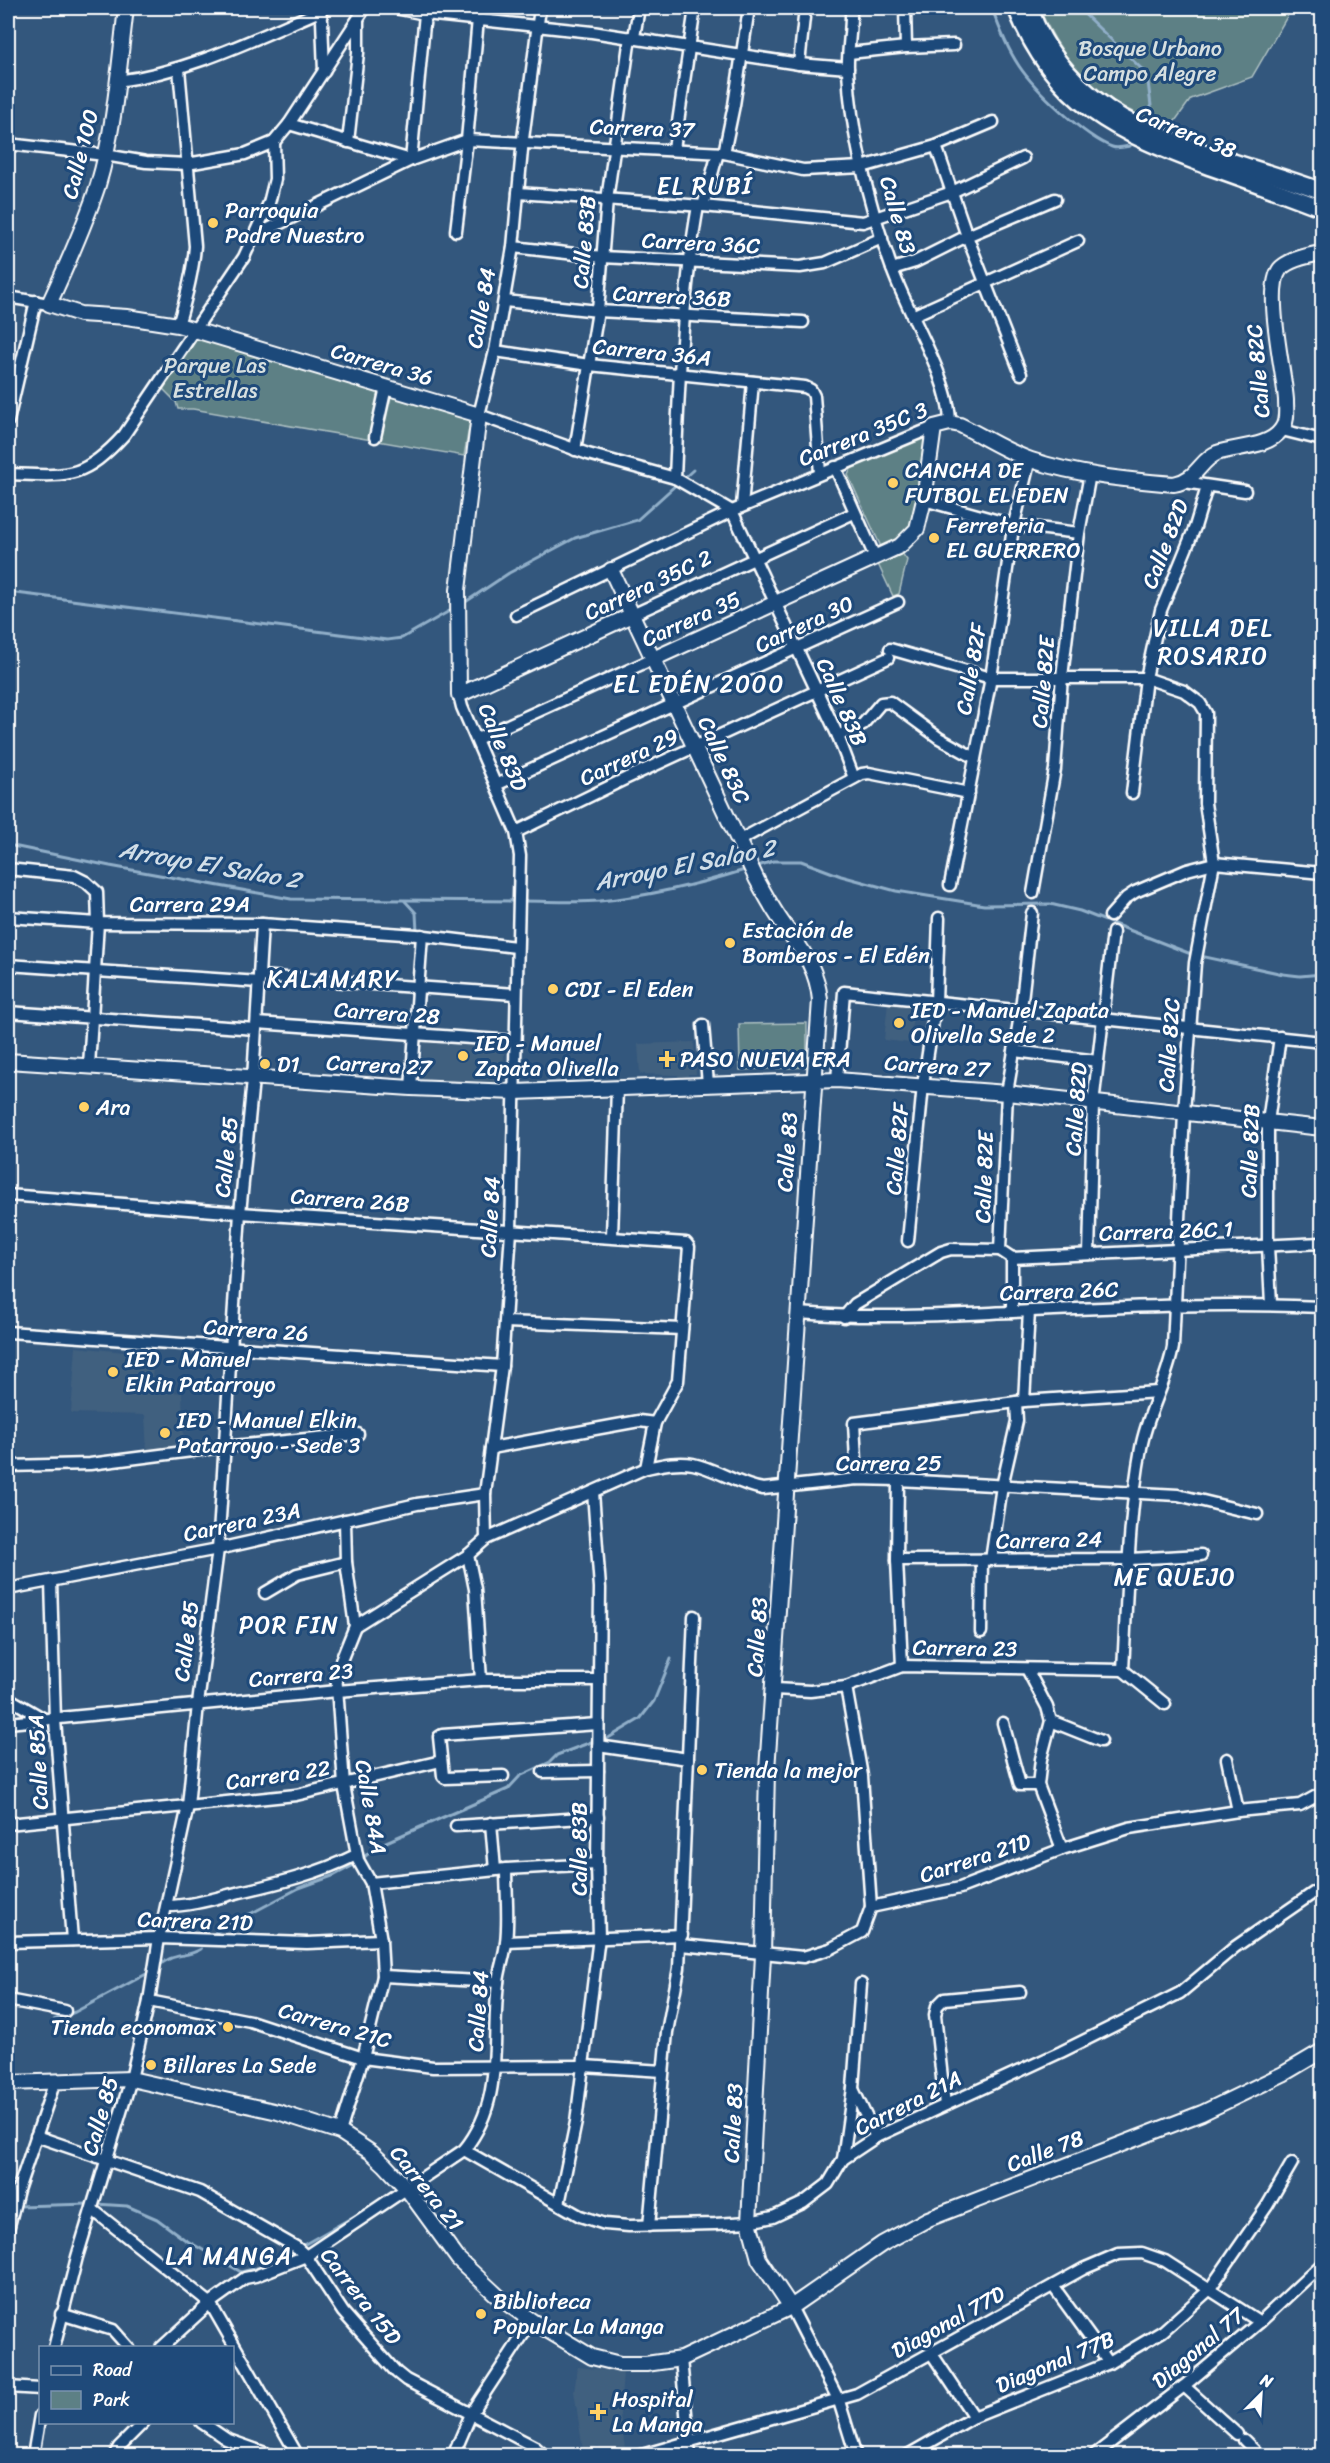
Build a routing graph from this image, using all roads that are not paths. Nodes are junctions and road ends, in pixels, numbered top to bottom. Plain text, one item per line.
1 (126, 8) edge
2 (365, 8) edge
3 (395, 8) edge
4 (479, 8) edge
5 (540, 8) edge
6 (639, 8) edge
7 (695, 8) edge
8 (749, 8) edge
9 (805, 8) edge
10 (851, 8) edge
11 (905, 8) edge
12 (1016, 8) edge
13 (1030, 8) edge
14 (319, 9) edge
15 (425, 14) junction
16 (358, 19) junction
17 (478, 20) junction
18 (538, 25) junction
19 (632, 37) junction
20 (954, 45) dead end
21 (689, 46) junction
22 (906, 47) junction
23 (849, 53) junction
24 (742, 56) junction
25 (799, 64) junction
26 (848, 68) junction
27 (179, 69) junction
28 (324, 72) junction
29 (117, 81) junction
30 (993, 122) dead end
31 (289, 124) junction
32 (467, 140) junction
33 (274, 142) junction
34 (348, 142) junction
35 (8, 144) edge
36 (522, 144) junction
37 (936, 146) junction
38 (614, 148) junction
39 (674, 149) junction
40 (721, 153) junction
41 (105, 155) junction
42 (1023, 158) dead end
43 (411, 160) junction
44 (187, 164) junction
45 (862, 166) junction
46 (1323, 191) edge
47 (952, 192) junction
48 (518, 193) junction
49 (1055, 199) dead end
50 (607, 200) junction
51 (701, 206) junction
52 (1323, 208) edge
53 (875, 219) junction
54 (456, 231) dead end
55 (254, 236) junction
56 (967, 236) junction
57 (882, 238) junction
58 (1078, 241) dead end
59 (513, 247) junction
60 (1323, 253) edge
61 (602, 257) junction
62 (688, 261) junction
63 (892, 269) junction
64 (986, 282) junction
65 (8, 297) edge
66 (504, 301) junction
67 (43, 303) junction
68 (598, 311) junction
69 (912, 316) junction
70 (684, 317) junction
71 (803, 322) dead end
72 (178, 325) junction
73 (195, 330) junction
74 (495, 351) junction
75 (589, 364) junction
76 (679, 374) junction
77 (1021, 374) dead end
78 (753, 382) junction
79 (12, 385) edge
80 (386, 387) junction
81 (479, 415) junction
82 (8, 421) edge
83 (950, 423) junction
84 (934, 427) junction
85 (1282, 430) junction
86 (375, 437) dead end
87 (1323, 440) edge
88 (575, 450) junction
89 (1030, 459) junction
90 (835, 467) junction
91 (820, 473) junction
92 (8, 474) edge
93 (1090, 474) junction
94 (679, 480) junction
95 (1184, 482) junction
96 (1207, 486) junction
97 (1245, 491) dead end
98 (924, 500) junction
99 (737, 509) junction
100 (854, 513) junction
101 (1013, 525) junction
102 (1079, 533) junction
103 (875, 557) junction
104 (754, 560) junction
105 (611, 570) junction
106 (898, 602) dead end
107 (775, 604) junction
108 (457, 614) joint
109 (516, 615) dead end
110 (632, 615) junction
111 (796, 649) junction
112 (653, 659) junction
113 (1062, 676) junction
114 (991, 678) junction
115 (1146, 678) junction
116 (817, 692) junction
117 (459, 694) junction
118 (1200, 703) joint
119 (675, 705) junction
120 (838, 736) junction
121 (477, 739) junction
122 (695, 748) junction
123 (975, 758) junction
124 (854, 778) junction
125 (496, 785) junction
126 (969, 793) junction
127 (1132, 793) dead end
128 (516, 832) junction
129 (738, 841) junction
130 (1214, 863) junction
131 (8, 869) edge
132 (1323, 873) edge
133 (950, 885) dead end
134 (1034, 892) dead end
135 (519, 894) joint
136 (1032, 913) dead end
137 (1110, 916) dead end
138 (8, 917) edge
139 (939, 918) dead end
140 (98, 923) junction
141 (262, 924) junction
142 (1113, 932) dead end
143 (422, 935) junction
144 (516, 947) junction
145 (810, 961) joint
146 (8, 964) edge
147 (94, 969) junction
148 (259, 979) junction
149 (420, 988) junction
150 (515, 994) junction
151 (936, 1002) junction
152 (1021, 1009) junction
153 (8, 1012) edge
154 (1103, 1017) junction
155 (90, 1018) junction
156 (703, 1025) dead end
157 (257, 1026) junction
158 (1192, 1027) junction
159 (416, 1034) junction
160 (1280, 1037) junction
161 (514, 1041) junction
162 (1323, 1042) edge
163 (1014, 1051) junction
164 (8, 1061) edge
165 (1098, 1061) junction
166 (89, 1066) junction
167 (253, 1079) junction
168 (837, 1080) junction
169 (813, 1081) junction
170 (708, 1084) junction
171 (923, 1085) junction
172 (617, 1088) junction
173 (411, 1089) junction
174 (515, 1092) junction
175 (1007, 1092) junction
176 (1094, 1104) junction
177 (1184, 1113) junction
178 (1268, 1122) junction
179 (1323, 1128) edge
180 (8, 1195) edge
181 (240, 1213) junction
182 (511, 1231) junction
183 (612, 1236) junction
184 (908, 1241) dead end
185 (1323, 1243) edge
186 (1268, 1246) junction
187 (1000, 1250) junction
188 (1178, 1251) junction
189 (1089, 1254) junction
190 (1012, 1258) junction
191 (1271, 1304) junction
192 (1323, 1306) edge
193 (1175, 1307) junction
194 (1029, 1311) junction
195 (1012, 1312) junction
196 (798, 1313) junction
197 (844, 1317) junction
198 (506, 1322) junction
199 (682, 1329) junction
200 (8, 1332) edge
201 (231, 1348) junction
202 (502, 1366) junction
203 (1158, 1392) junction
204 (1020, 1402) junction
205 (656, 1423) junction
206 (358, 1434) dead end
207 (223, 1447) junction
208 (491, 1448) junction
209 (8, 1466) edge
210 (646, 1468) junction
211 (857, 1479) junction
212 (898, 1480) junction
213 (787, 1485) junction
214 (1002, 1486) junction
215 (593, 1492) junction
216 (485, 1494) junction
217 (1136, 1494) junction
218 (1257, 1514) dead end
219 (345, 1520) junction
220 (486, 1539) junction
221 (218, 1549) junction
222 (468, 1555) junction
223 (1201, 1555) dead end
224 (1130, 1559) junction
225 (897, 1560) junction
226 (987, 1560) junction
227 (346, 1562) junction
228 (51, 1581) junction
229 (8, 1589) edge
230 (265, 1593) dead end
231 (694, 1616) dead end
232 (355, 1626) junction
233 (981, 1632) dead end
234 (902, 1666) junction
235 (1027, 1669) junction
236 (1123, 1670) junction
237 (481, 1680) junction
238 (598, 1680) junction
239 (846, 1688) junction
240 (775, 1689) junction
241 (337, 1691) junction
242 (8, 1698) edge
243 (198, 1704) junction
244 (1165, 1704) dead end
245 (51, 1720) junction
246 (1051, 1721) junction
247 (8, 1723) edge
248 (1003, 1723) dead end
249 (598, 1724) junction
250 (1101, 1741) dead end
251 (598, 1742) junction
252 (688, 1759) junction
253 (1227, 1759) dead end
254 (441, 1761) junction
255 (598, 1771) junction
256 (543, 1772) dead end
257 (503, 1776) dead end
258 (344, 1785) junction
259 (1038, 1785) junction
260 (1323, 1793) edge
261 (188, 1806) junction
262 (1238, 1811) junction
263 (597, 1817) junction
264 (61, 1820) junction
265 (491, 1822) junction
266 (8, 1824) edge
267 (456, 1826) dead end
268 (1062, 1849) junction
269 (358, 1860) junction
270 (597, 1864) junction
271 (501, 1869) junction
272 (371, 1883) junction
273 (1323, 1887) edge
274 (167, 1906) junction
275 (871, 1907) junction
276 (599, 1936) junction
277 (159, 1938) junction
278 (72, 1940) junction
279 (381, 1940) junction
280 (681, 1940) junction
281 (8, 1942) edge
282 (506, 1942) junction
283 (763, 1955) junction
284 (383, 1976) junction
285 (498, 1982) junction
286 (861, 1984) dead end
287 (1020, 1992) dead end
288 (8, 2000) edge
289 (149, 2001) junction
290 (65, 2011) dead end
291 (1323, 2051) edge
292 (363, 2058) junction
293 (584, 2066) junction
294 (495, 2068) junction
295 (663, 2072) junction
296 (131, 2079) junction
297 (55, 2081) junction
298 (8, 2083) edge
299 (853, 2088) junction
300 (945, 2105) junction
301 (340, 2132) junction
302 (876, 2137) junction
303 (41, 2139) junction
304 (464, 2150) junction
305 (843, 2159) junction
306 (104, 2161) junction
307 (1292, 2163) dead end
308 (407, 2189) junction
309 (559, 2204) junction
310 (94, 2206) junction
311 (748, 2222) junction
312 (649, 2226) junction
313 (8, 2230) edge
314 (301, 2251) junction
315 (1323, 2265) edge
316 (1053, 2286) junction
317 (1209, 2290) junction
318 (210, 2303) junction
319 (791, 2307) junction
320 (61, 2314) junction
321 (532, 2321) junction
322 (1260, 2322) junction
323 (54, 2346) edge
324 (127, 2346) edge
325 (162, 2346) edge
326 (932, 2354) junction
327 (681, 2359) junction
328 (1109, 2363) junction
329 (1184, 2386) junction
330 (8, 2387) edge
331 (39, 2390) edge
332 (839, 2401) junction
333 (471, 2414) junction
334 (974, 2417) junction
335 (39, 2421) edge
336 (142, 2424) edge
337 (204, 2424) edge
338 (687, 2442) junction
339 (33, 2456) edge
340 (114, 2456) edge
341 (274, 2456) edge
342 (298, 2456) edge
343 (453, 2456) edge
344 (545, 2456) edge
345 (638, 2456) edge
346 (690, 2456) edge
347 (856, 2456) edge
348 (906, 2456) edge
349 (1093, 2456) edge
350 (1260, 2456) edge

1 - 29 street, Calle 100
2 - 16 street
3 - 15 street
4 - 17 street
5 - 18 street, Calle 84
6 - 19 street, Calle 83B
7 - 21 street
8 - 24 street
9 - 25 street
10 - 23 street, Calle 83
11 - 22 street
12 - 52 main road, Carrera 38
13 - 46 main road, Carrera 38
14 - 27 street
14 - 28 street
15 - 17 street
15 - 43 street
16 - 28 street
16 - 34 street
17 - 18 street
17 - 32 street
18 - 19 street
18 - 36 street, Calle 84
19 - 21 street
19 - 38 street, Calle 83B
20 - 22 street
21 - 24 street
21 - 39 street
22 - 23 street
23 - 26 street, Calle 83
24 - 25 street
24 - 40 street
25 - 26 street
26 - 45 street, Calle 83
27 - 29 street
27 - 44 street
28 - 31 street
29 - 41 street, Calle 100
30 - 37 street, Carrera 37
31 - 33 street
31 - 34 street
32 - 36 street, Carrera 37
32 - 43 street, Carrera 37
32 - 54 street
33 - 44 street
33 - 55 street
34 - 43 street
35 - 41 street
36 - 38 street, Carrera 37
36 - 48 street, Calle 84
37 - 45 street, Carrera 37
37 - 47 street
38 - 39 street, Carrera 37
38 - 50 street, Calle 83B
39 - 40 street, Carrera 37
40 - 45 street, Carrera 37
40 - 51 street
41 - 44 street
41 - 67 street, Calle 100
42 - 47 street
43 - 55 street, Carrera 37
44 - 72 street
45 - 53 street, Calle 83
47 - 53 street
47 - 56 street
48 - 50 street
48 - 59 street, Calle 84
49 - 56 street
50 - 51 street
50 - 61 street, Calle 83B
51 - 53 street
51 - 62 street
53 - 57 street, Calle 83
55 - 73 street
56 - 63 street
56 - 64 street
57 - 62 street, Carrera 36C
57 - 63 street, Calle 83
58 - 64 street
59 - 61 street, Carrera 36C
59 - 66 street, Calle 84
60 - 85 street, Calle 82C
61 - 62 street, Carrera 36C
61 - 68 street, Calle 83B
62 - 70 street
63 - 69 street, Calle 83
64 - 69 street
64 - 77 street
65 - 67 street, Carrera 36
66 - 68 street, Carrera 36B
66 - 74 street, Calle 84
67 - 72 street, Carrera 36
67 - 79 street, Calle 100
68 - 70 street, Carrera 36B
68 - 75 street, Calle 83B
69 - 83 street, Calle 83
70 - 71 street, Carrera 36B
70 - 76 street
72 - 73 street, Carrera 36
73 - 80 street, Carrera 36
73 - 92 street
74 - 75 street, Carrera 36A
74 - 81 street, Calle 84
75 - 76 street, Carrera 36A
75 - 88 street, Calle 83B
76 - 78 street, Carrera 36A
76 - 94 street
78 - 91 street, Carrera 36A
78 - 99 street
79 - 82 street, Calle 100
80 - 81 street, Carrera 36
80 - 86 street
81 - 88 street, Carrera 36
81 - 108 street, Calle 84
83 - 84 street, Carrera 35C 3
83 - 89 street, Carrera 35C 3
84 - 90 street, Carrera 35C 3
84 - 98 street
85 - 87 street
85 - 95 street, Calle 82C
88 - 94 street, Carrera 36
89 - 93 street, Carrera 35C 3
89 - 101 street, Calle 82F
90 - 91 street, Carrera 35C 3
90 - 100 street
91 - 99 street, Carrera 35C 3
93 - 95 street, Carrera 35C 3
93 - 102 street, Calle 82E
94 - 99 street, Carrera 36
95 - 96 street, Carrera 35C 3
96 - 97 street, Carrera 35C 3
96 - 115 street, Calle 82D
98 - 101 street
98 - 103 street, Carrera 35
99 - 104 street, Calle 83B
99 - 105 street, Carrera 35C 3
100 - 103 street
100 - 104 street, Carrera 35C 2
101 - 102 street
101 - 114 street, Calle 82F
102 - 113 street, Calle 82E
103 - 107 street, Carrera 35
104 - 107 street, Calle 83B
104 - 110 street, Carrera 35C 2
105 - 109 street, Carrera 35C 3
105 - 110 street, Calle 83C
106 - 111 street, Carrera 30
107 - 111 street, Calle 83B
107 - 112 street, Carrera 35
108 - 117 street, Calle 83D
110 - 112 street, Calle 83C
110 - 117 street, Carrera 35C 2
111 - 116 street, Calle 83B
111 - 119 street, Carrera 30
112 - 119 street, Calle 83C
112 - 121 street, Carrera 35
113 - 114 street, Carrera 29
113 - 115 street, Carrera 29
113 - 134 street, Calle 82E
114 - 116 street, Carrera 29
114 - 123 street, Calle 82F
115 - 118 street, Carrera 29
115 - 127 street, Calle 82D
116 - 120 street, Calle 83B
116 - 122 street, Carrera 29
117 - 121 street, Calle 83D
118 - 130 street, Calle 82C
119 - 122 street, Calle 83C
119 - 125 street, Carrera 30
120 - 123 street
120 - 124 street, Calle 83B
121 - 125 street, Calle 83D
122 - 128 street, Carrera 29
122 - 129 street, Calle 83C
123 - 126 street, Calle 82F
124 - 126 street
124 - 129 street
125 - 128 street, Calle 83D
126 - 133 street, Calle 82F
128 - 135 street, Calle 83D
129 - 145 street, Calle 83C
130 - 132 street
130 - 137 street
130 - 158 street, Calle 82C
131 - 140 street
135 - 144 street, Calle 84
136 - 152 street, Calle 82E
138 - 140 street, Carrera 29A
139 - 151 street, Calle 82F
140 - 141 street, Carrera 29A
140 - 147 street
141 - 143 street, Carrera 29A
141 - 148 street, Calle 85
142 - 154 street, Calle 82D
143 - 144 street, Carrera 29A
143 - 149 street
144 - 150 street, Calle 84
145 - 169 street, Calle 83
146 - 147 street
147 - 148 street
147 - 155 street
148 - 149 street
148 - 157 street, Calle 85
149 - 150 street
149 - 159 street
150 - 161 street, Calle 84
151 - 152 street
151 - 168 street
151 - 171 street, Calle 82F
152 - 154 street
152 - 163 street, Calle 82E
153 - 155 street, Carrera 28
154 - 158 street
154 - 165 street, Calle 82D
155 - 157 street, Carrera 28
155 - 166 street
156 - 170 street
157 - 159 street, Carrera 28
157 - 167 street, Calle 85
158 - 160 street
158 - 177 street, Calle 82C
159 - 161 street, Carrera 28
159 - 173 street
160 - 162 street
160 - 178 street, Calle 82B
161 - 174 street, Calle 84
163 - 165 street
163 - 175 street, Calle 82E
164 - 166 street, Carrera 27
165 - 176 street, Calle 82D
166 - 167 street, Carrera 27
167 - 173 street, Carrera 27
167 - 181 street, Calle 85
168 - 169 street, Carrera 27
168 - 171 street, Carrera 27
169 - 170 street, Carrera 27
169 - 196 street, Calle 83
170 - 172 street, Carrera 27
171 - 175 street, Carrera 27
171 - 184 street, Calle 82F
172 - 174 street, Carrera 27
172 - 183 street
173 - 174 street, Carrera 27
174 - 182 street, Calle 84
175 - 176 street, Carrera 27
175 - 187 street, Calle 82E
176 - 177 street, Carrera 27
176 - 189 street, Calle 82D
177 - 178 street, Carrera 27
177 - 188 street, Calle 82C
178 - 179 street, Carrera 27
178 - 186 street, Calle 82B
180 - 181 street, Carrera 26B
181 - 182 street, Carrera 26B
181 - 201 street, Calle 85
182 - 183 street, Carrera 26B
182 - 198 street, Calle 84
183 - 199 street, Carrera 26B
185 - 186 street, Carrera 26C 1
186 - 188 street, Carrera 26C 1
186 - 191 street, Calle 82B
187 - 190 street, Calle 82E
187 - 197 street
188 - 189 street, Carrera 26C 1
188 - 193 street, Calle 82C
189 - 190 street, Carrera 26C 1
190 - 195 street
191 - 192 street, Carrera 26C
191 - 193 street, Carrera 26C
193 - 194 street, Carrera 26C
193 - 203 street, Calle 82C
194 - 195 street, Carrera 26C
194 - 204 street
195 - 197 street, Carrera 26C
196 - 197 street, Carrera 26C
196 - 213 street, Calle 83
198 - 199 street
198 - 202 street, Calle 84
199 - 205 street
200 - 201 street, Carrera 26
201 - 202 street, Carrera 26
201 - 207 street, Calle 85
202 - 208 street, Calle 84
203 - 204 street
203 - 217 street, Calle 82C
204 - 211 street
204 - 214 street
205 - 208 street
205 - 210 street
206 - 207 street
207 - 209 street
207 - 221 street, Calle 85
208 - 216 street, Calle 84
210 - 213 street, Carrera 25
210 - 215 street
211 - 212 street, Carrera 25
211 - 213 street, Carrera 25
212 - 214 street, Carrera 25
212 - 225 street
213 - 240 street, Calle 83
214 - 217 street, Carrera 25
214 - 226 street
215 - 220 street
215 - 238 street, Calle 83B
216 - 219 street, Carrera 23A
216 - 220 street, Calle 84
217 - 218 street, Carrera 25
217 - 224 street, Calle 82C
219 - 221 street, Carrera 23A
219 - 227 street
220 - 222 street
221 - 228 street, Carrera 23A
221 - 243 street, Calle 85
222 - 232 street
222 - 237 street
223 - 224 street, Carrera 24
224 - 226 street, Carrera 24
224 - 236 street, Calle 82C
225 - 226 street, Carrera 24
225 - 234 street
226 - 233 street
227 - 230 street
227 - 232 street
228 - 229 street, Carrera 23A
228 - 245 street, Calle 85A
231 - 252 street
232 - 241 street, Calle 84A
234 - 235 street, Carrera 23
234 - 239 street, Carrera 23
235 - 236 street, Carrera 23
235 - 246 street
236 - 244 street
237 - 238 street, Carrera 23
237 - 241 street, Carrera 23
238 - 249 street, Calle 83B
239 - 240 street, Carrera 23
239 - 275 street
240 - 283 street, Calle 83
241 - 243 street, Carrera 23
241 - 258 street, Calle 84A
242 - 245 street
243 - 245 street, Carrera 23
243 - 261 street, Calle 85
245 - 247 street, Carrera 23
245 - 264 street, Calle 85A
246 - 250 street
246 - 259 street
248 - 259 street
249 - 251 street, Calle 83B
249 - 254 street
251 - 252 street
251 - 255 street, Calle 83B
252 - 280 street
253 - 262 street
254 - 257 street
254 - 258 street, Carrera 22
255 - 256 street
255 - 263 street, Calle 83B
258 - 261 street, Carrera 22
258 - 269 street, Calle 84A
259 - 268 street
260 - 262 street, Carrera 21D
261 - 264 street, Carrera 22
261 - 274 street, Calle 85
262 - 268 street, Carrera 21D
263 - 265 street
263 - 270 street, Calle 83B
264 - 266 street, Carrera 22
264 - 278 street, Calle 85A
265 - 267 street
265 - 271 street, Calle 84
268 - 275 street, Carrera 21D
269 - 272 street, Calle 84A
269 - 274 street
270 - 271 street
270 - 276 street, Calle 83B
271 - 272 street
271 - 282 street, Calle 84
272 - 279 street, Calle 84A
273 - 300 street, Carrera 21A
274 - 277 street, Calle 85
275 - 283 street
276 - 280 street
276 - 282 street
276 - 293 street, Calle 83B
277 - 278 street, Carrera 21D
277 - 279 street, Carrera 21D
277 - 289 street, Calle 85
278 - 281 street, Carrera 21D
279 - 284 street, Calle 84A
280 - 283 street
280 - 295 street
282 - 285 street, Calle 84
283 - 311 street, Calle 83
284 - 285 street
284 - 292 street, Calle 84A
285 - 294 street, Calle 84
286 - 299 street
287 - 300 street
288 - 290 street
289 - 292 street, Carrera 21C
289 - 296 street, Calle 85
291 - 319 street, Calle 78
292 - 294 street, Carrera 21C
292 - 301 street, Calle 84A
293 - 294 street, Carrera 21C
293 - 295 street, Carrera 21C
293 - 309 street, Calle 83B
294 - 304 street, Calle 84
295 - 312 street
296 - 297 street, Carrera 21
296 - 301 street, Carrera 21
296 - 306 street, Calle 85
297 - 298 street, Carrera 21
297 - 303 street
299 - 302 street
299 - 305 street
300 - 302 street, Carrera 21A
301 - 308 street, Carrera 21
302 - 305 street, Carrera 21A
303 - 306 street, Carrera 15D
303 - 313 street
304 - 308 street
304 - 309 street, Carrera 21A
305 - 311 street, Carrera 21A
306 - 310 street, Calle 85
306 - 314 street, Carrera 15D
307 - 317 street, Diagonal 77B
308 - 314 street
308 - 321 street, Carrera 21
309 - 312 street, Carrera 21A
310 - 318 street
310 - 320 street, Calle 85
311 - 312 street, Carrera 21A
311 - 319 street, Calle 83
314 - 318 street
314 - 333 street, Carrera 15D
315 - 322 street, Diagonal 77
316 - 317 street, Diagonal 77D
316 - 326 street, Diagonal 77D
316 - 328 street
317 - 322 street, Diagonal 77D
317 - 328 street, Diagonal 77B
318 - 325 street
318 - 342 street
319 - 327 street, Carrera 21
319 - 332 street
320 - 323 street, Calle 85
320 - 324 street
321 - 327 street, Carrera 21
321 - 333 street
322 - 329 street, Diagonal 77
326 - 332 street, Diagonal 77D
326 - 334 street
327 - 338 street
328 - 334 street, Diagonal 77B
329 - 349 street, Diagonal 77
329 - 350 street
330 - 331 street
332 - 338 street, Diagonal 77D
332 - 347 street
333 - 343 street
333 - 344 street, Carrera 15D
334 - 348 street, Diagonal 77B
335 - 339 street
336 - 340 street
337 - 341 street
338 - 345 street, Diagonal 77D
338 - 346 street

